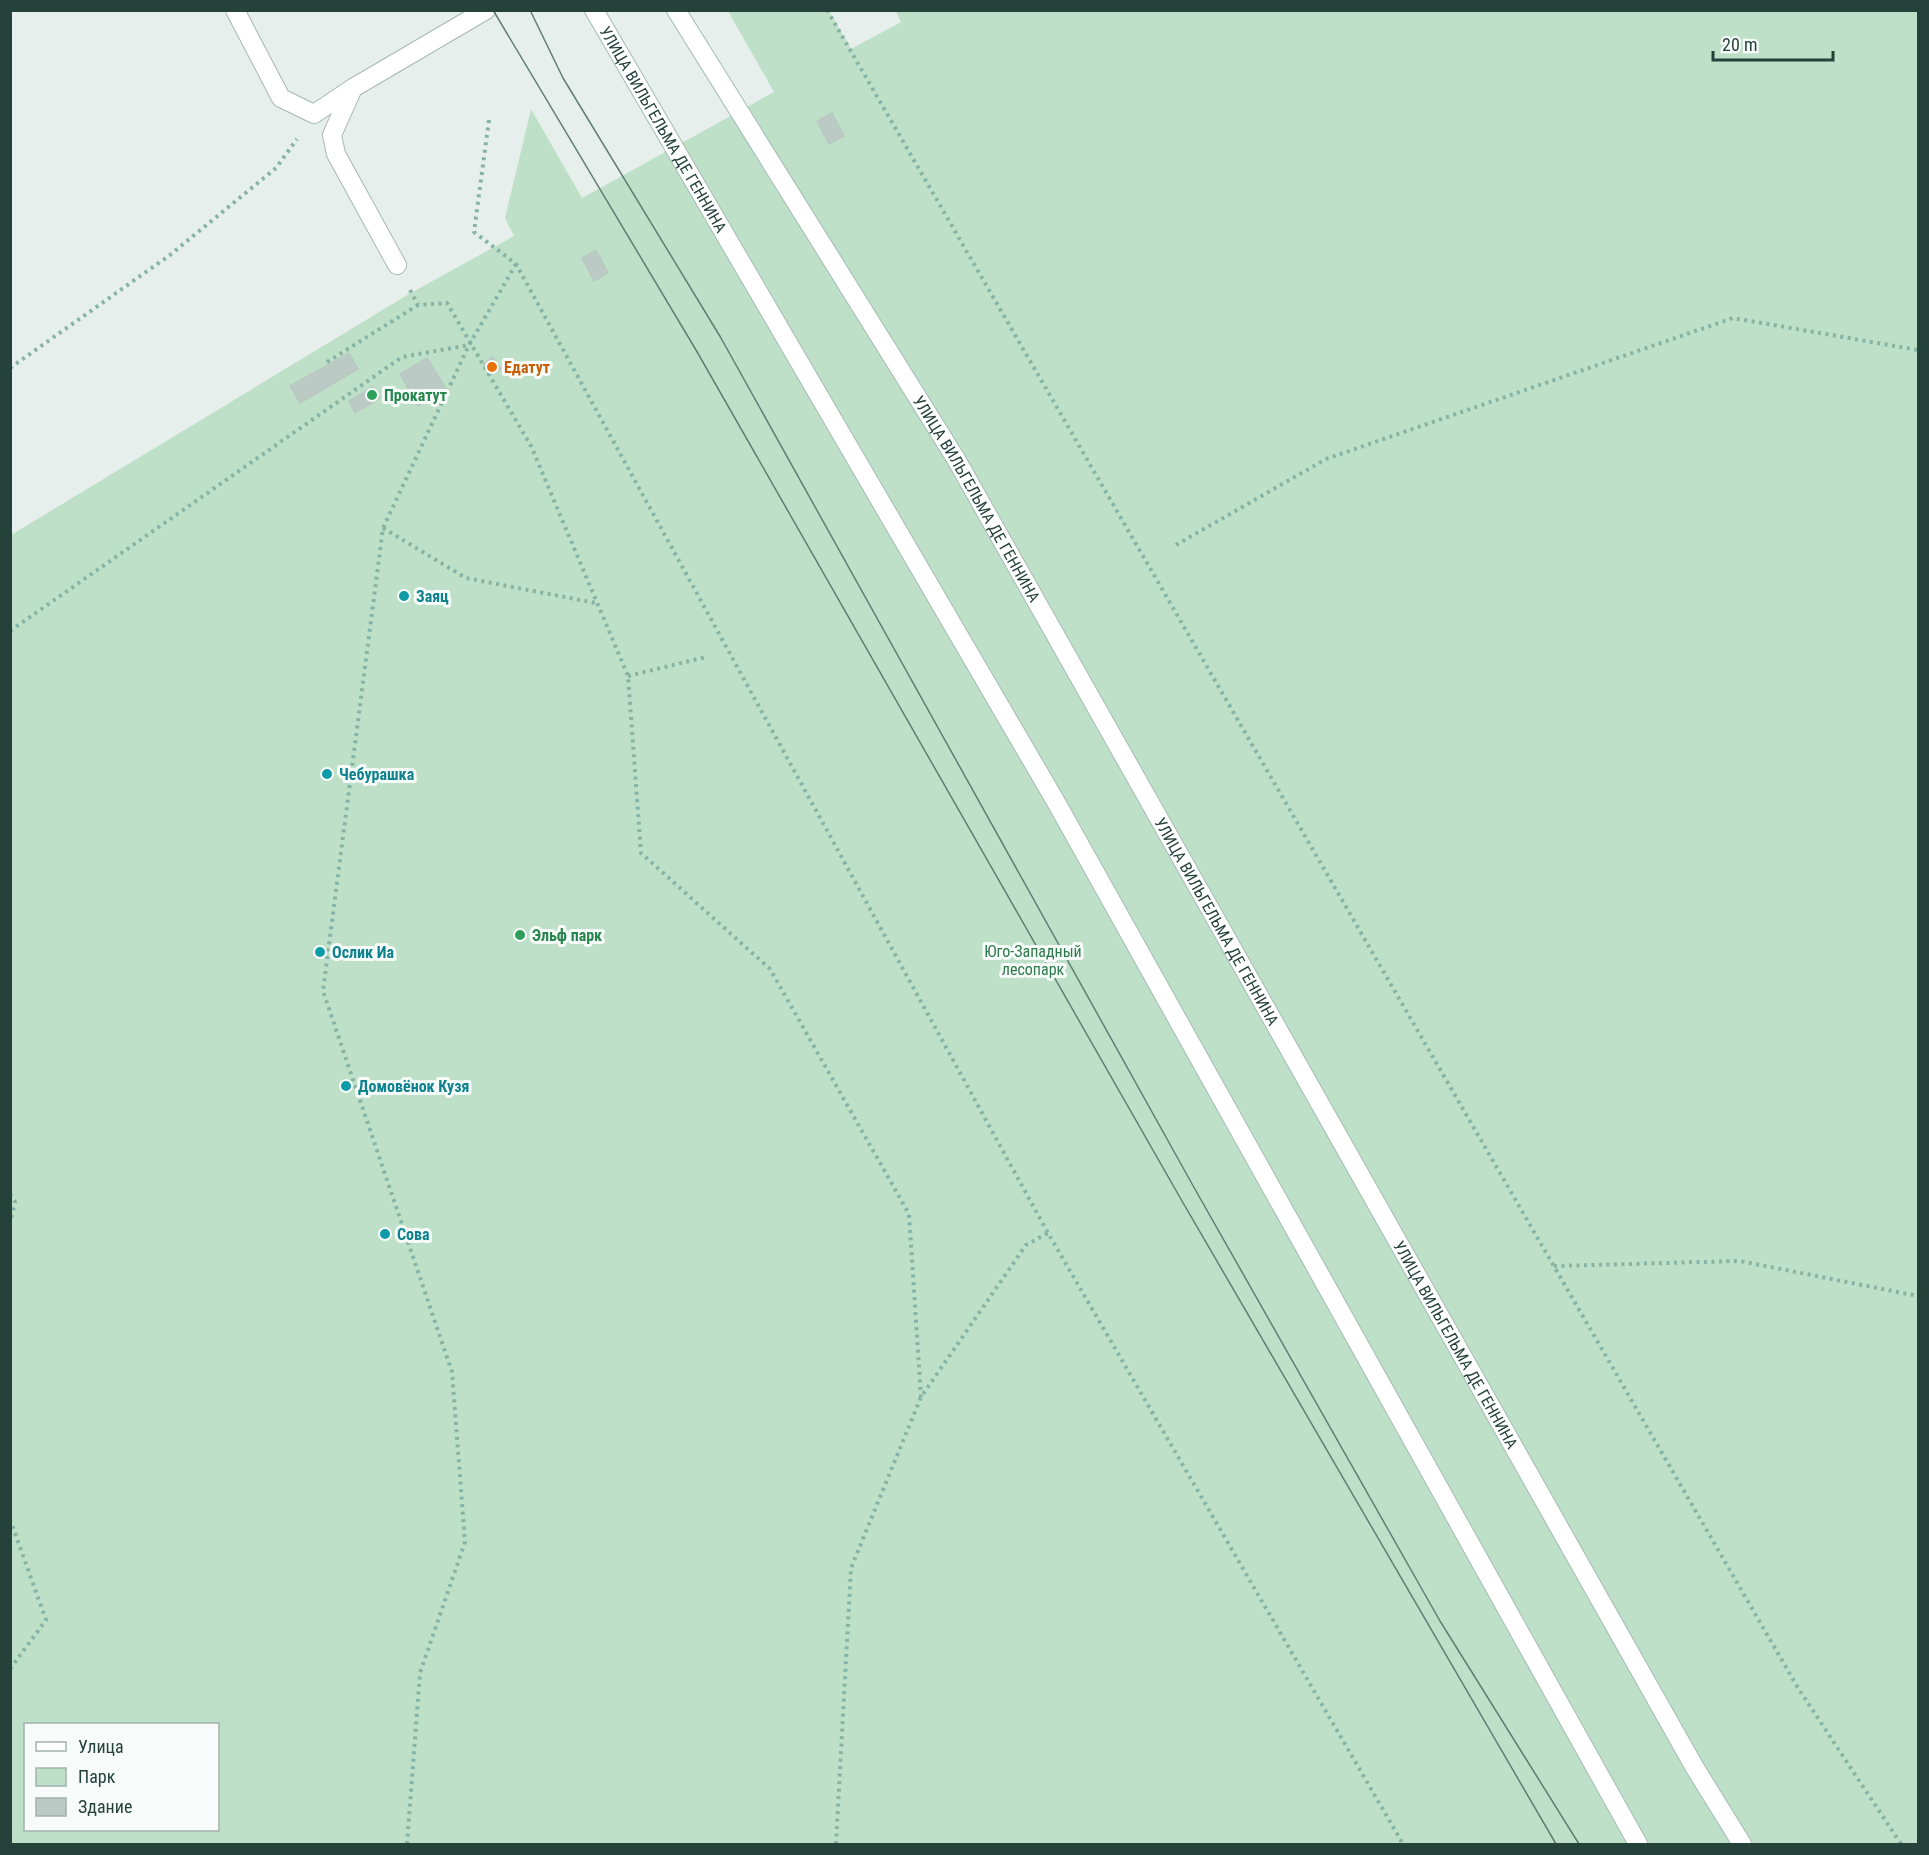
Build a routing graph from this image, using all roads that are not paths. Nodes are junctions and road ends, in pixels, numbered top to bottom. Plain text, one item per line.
1 (235, 10) edge
2 (486, 10) edge
3 (594, 10) edge
4 (676, 10) edge
5 (353, 88) junction
6 (397, 265) road end
7 (1638, 1845) edge
8 (1742, 1845) edge

1 - 5 main road
2 - 5 main road
3 - 7 main road, УЛИЦА ВИЛЬГЕЛЬМА ДЕ ГЕННИНА
4 - 8 main road, УЛИЦА ВИЛЬГЕЛЬМА ДЕ ГЕННИНА
5 - 6 main road

